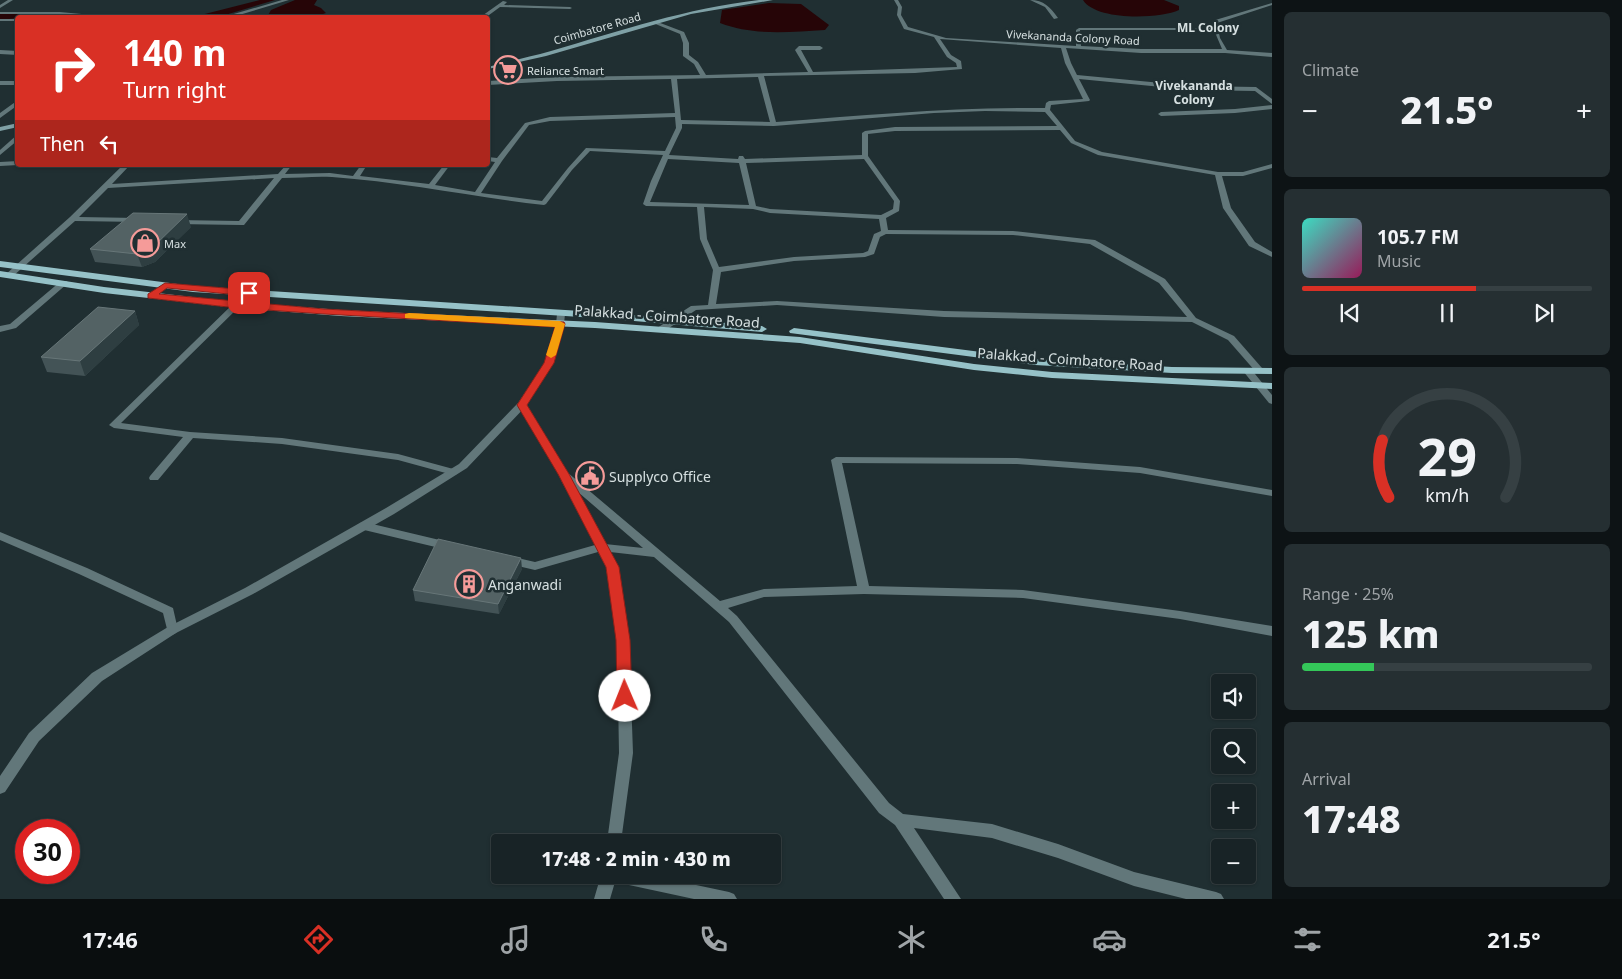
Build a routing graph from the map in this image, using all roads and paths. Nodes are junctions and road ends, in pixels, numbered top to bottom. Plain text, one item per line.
1 (11, 0) edge
2 (287, 0) edge
3 (508, 0) edge
4 (771, 0) edge
5 (896, 0) edge
6 (1032, 0) edge
7 (1272, 4) edge
8 (500, 6) junction
9 (0, 7) edge
10 (570, 8) dead end
11 (0, 13) edge
12 (85, 15) edge
13 (233, 15) edge
14 (486, 15) edge
15 (1056, 18) dead end
16 (0, 20) edge
17 (15, 20) edge
18 (655, 22) junction
19 (1215, 29) junction
20 (936, 37) junction
21 (1063, 46) junction
22 (1079, 47) junction
23 (820, 48) dead end
24 (1225, 51) junction
25 (0, 52) edge
26 (15, 54) edge
27 (1272, 55) edge
28 (490, 68) edge
29 (812, 74) junction
30 (704, 76) junction
31 (761, 76) junction
32 (674, 77) junction
33 (1077, 77) junction
34 (0, 83) edge
35 (15, 83) edge
36 (490, 83) edge
37 (1272, 102) edge
38 (15, 104) edge
39 (1272, 107) edge
40 (1046, 110) junction
41 (1161, 114) dead end
42 (676, 115) junction
43 (0, 116) edge
44 (678, 122) junction
45 (774, 124) junction
46 (15, 126) edge
47 (1061, 128) junction
48 (0, 129) edge
49 (15, 139) edge
50 (0, 152) edge
51 (666, 155) junction
52 (865, 157) junction
53 (490, 159) edge
54 (741, 159) junction
55 (499, 160) junction
56 (15, 163) edge
57 (0, 164) edge
58 (1272, 166) edge
59 (126, 167) edge
60 (288, 167) edge
61 (363, 167) edge
62 (445, 167) edge
63 (1218, 174) junction
64 (280, 176) junction
65 (355, 178) junction
66 (106, 186) junction
67 (431, 186) junction
68 (477, 194) junction
69 (700, 206) junction
70 (753, 207) junction
71 (73, 218) junction
72 (882, 218) junction
73 (142, 220) edge
74 (172, 221) edge
75 (885, 232) junction
76 (1272, 255) edge
77 (0, 264) edge
78 (18, 267) junction
79 (717, 270) junction
80 (4, 275) edge
81 (64, 283) junction
82 (165, 286) junction
83 (151, 296) junction
84 (237, 305) junction
85 (712, 306) junction
86 (561, 319) junction
87 (1193, 320) junction
88 (675, 322) junction
89 (0, 329) edge
90 (660, 330) junction
91 (1253, 370) junction
92 (1272, 371) edge
93 (1260, 386) junction
94 (1272, 386) edge
95 (1272, 401) edge
96 (522, 405) junction
97 (190, 435) junction
98 (453, 472) junction
99 (563, 474) junction
100 (154, 478) dead end
101 (1272, 493) edge
102 (364, 526) junction
103 (0, 536) edge
104 (601, 547) junction
105 (459, 548) edge
106 (657, 554) junction
107 (497, 557) edge
108 (864, 590) junction
109 (718, 606) junction
110 (172, 630) junction
111 (1272, 631) edge
112 (2, 782) edge
113 (900, 820) junction
114 (615, 834) edge
115 (606, 884) edge
116 (658, 884) edge
117 (602, 899) edge
118 (729, 899) edge
119 (953, 899) edge
120 (1216, 899) edge

1 - 9 street
2 - 13 street
3 - 8 street
4 - 18 main road, Coimbatore Road
5 - 20 street, Vivekananda Colony Road
6 - 15 street
7 - 19 street
8 - 10 street
8 - 14 street
11 - 12 street
16 - 17 street
18 - 28 main road, Coimbatore Road
18 - 30 street
19 - 22 street
19 - 24 street
20 - 21 street, Vivekananda Colony Road
20 - 29 street
21 - 22 street, Vivekananda Colony Road
21 - 33 street
22 - 24 street, Vivekananda Colony Road
23 - 29 street
24 - 27 street, Vivekananda Colony Road
25 - 26 street
29 - 31 street
30 - 31 street
30 - 32 street
31 - 45 street
32 - 36 street
32 - 42 street
33 - 37 street
33 - 40 street
34 - 35 street
38 - 43 street
39 - 41 street
40 - 45 street
40 - 47 street
42 - 44 street
42 - 55 street
44 - 45 street
44 - 51 street
46 - 48 main road
47 - 52 street
47 - 63 street
49 - 50 street
51 - 54 street
51 - 68 street
51 - 69 street
52 - 54 street
52 - 72 street
53 - 55 street
54 - 70 street
55 - 68 street
56 - 57 street
58 - 63 street
59 - 66 street
60 - 64 street
61 - 65 street
62 - 67 street
63 - 76 street
64 - 65 street
64 - 66 street
64 - 74 street
65 - 67 street
66 - 71 street
67 - 68 street
69 - 70 street
69 - 79 street
70 - 72 street
71 - 73 street
71 - 78 street
72 - 75 street
75 - 79 street
75 - 87 street
77 - 78 main road, Palakkad - Coimbatore Road
78 - 80 street
78 - 82 main road, Palakkad - Coimbatore Road
79 - 85 street
80 - 81 main road, Palakkad - Coimbatore Road
81 - 83 main road, Palakkad - Coimbatore Road
81 - 89 street
82 - 83 main road
82 - 86 main road, Palakkad - Coimbatore Road
83 - 84 main road, Palakkad - Coimbatore Road
84 - 86 main road, Palakkad - Coimbatore Road
84 - 97 street
85 - 87 street
85 - 88 street
86 - 88 main road, Palakkad - Coimbatore Road
86 - 90 main road, Palakkad - Coimbatore Road
86 - 96 street
87 - 91 street
88 - 90 street
88 - 91 main road, Palakkad - Coimbatore Road
90 - 93 main road, Palakkad - Coimbatore Road
91 - 92 main road, Palakkad - Coimbatore Road
91 - 93 street
93 - 94 main road, Palakkad - Coimbatore Road
93 - 95 street
96 - 98 street
96 - 99 street
97 - 98 street
97 - 100 street
98 - 102 street
99 - 104 street
99 - 106 street
101 - 108 street
102 - 105 street
102 - 110 street
103 - 110 street
104 - 106 street
104 - 107 street
104 - 114 street
106 - 109 street
108 - 109 street
108 - 111 street
109 - 113 street
110 - 112 street
113 - 119 street
113 - 120 street
115 - 117 street
116 - 118 street

